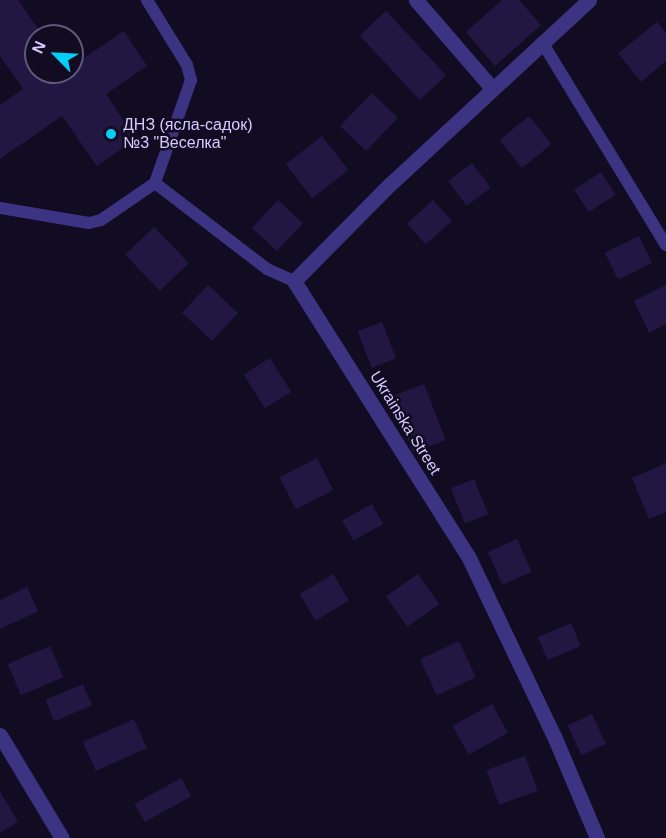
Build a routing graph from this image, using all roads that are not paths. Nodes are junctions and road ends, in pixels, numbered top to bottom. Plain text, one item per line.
1 (147, 0) edge
2 (416, 0) edge
3 (589, 0) edge
4 (542, 42) junction
5 (492, 88) junction
6 (155, 183) junction
7 (0, 208) edge
8 (666, 245) edge
9 (294, 281) junction
10 (2, 743) edge
11 (62, 838) edge
12 (597, 838) edge

1 - 6 lane
2 - 5 street
3 - 4 street
4 - 5 street
4 - 8 lane
5 - 9 street
6 - 7 lane
6 - 9 lane
9 - 12 street, Ukrainska Street
10 - 11 street

